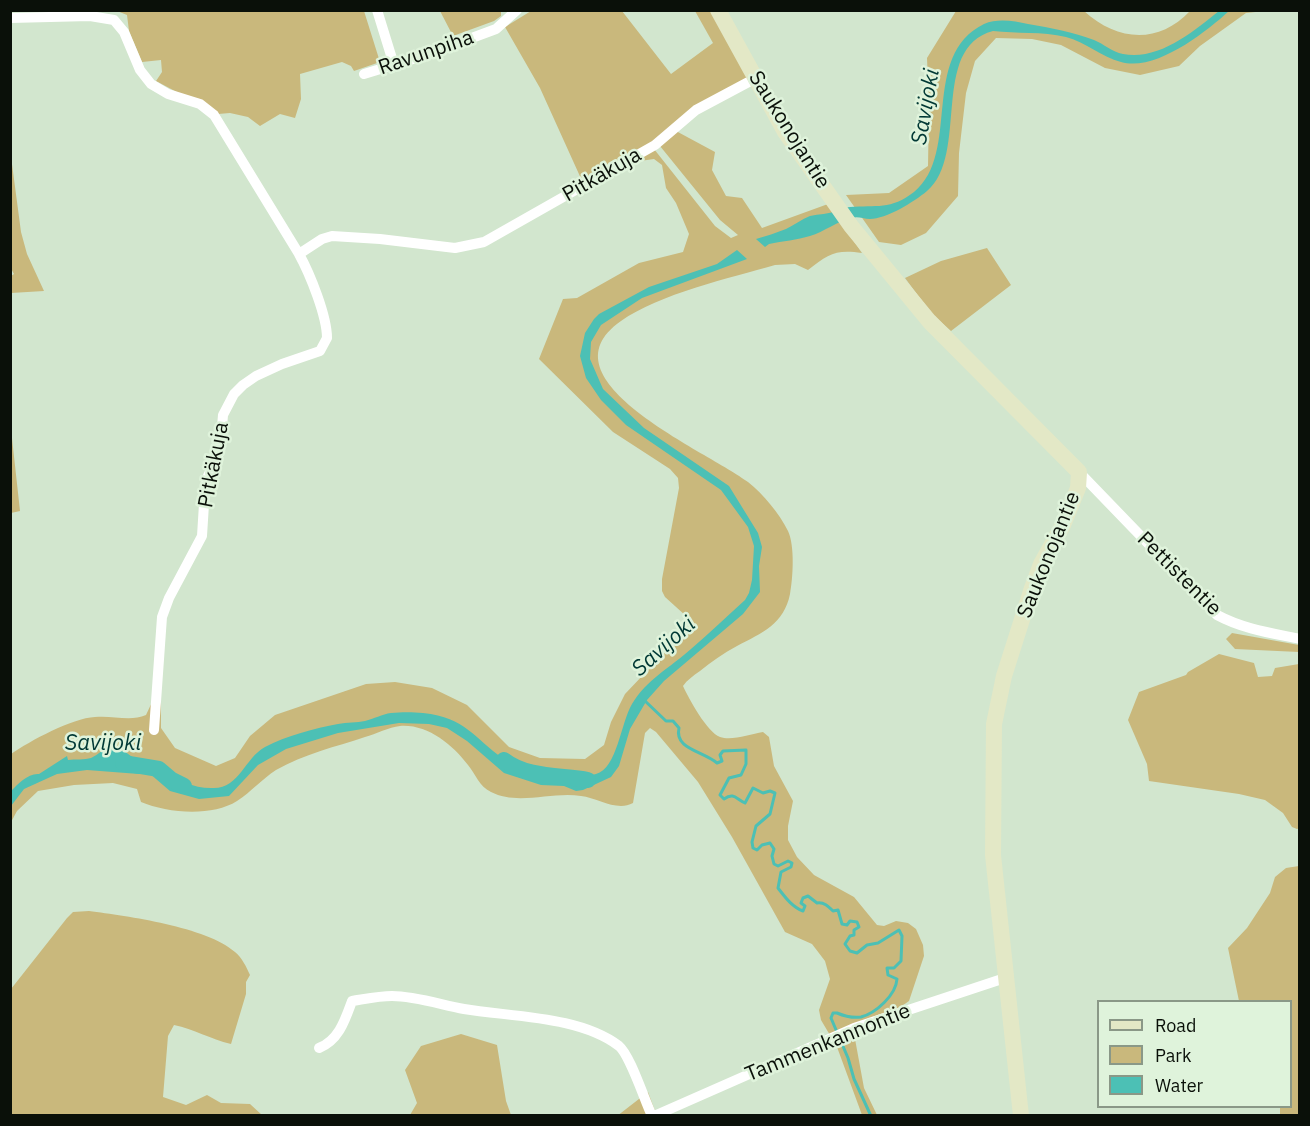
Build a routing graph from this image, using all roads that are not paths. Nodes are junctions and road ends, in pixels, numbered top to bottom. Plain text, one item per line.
1 (377, 10) edge
2 (517, 10) edge
3 (718, 10) edge
4 (10, 18) edge
5 (394, 65) junction
6 (363, 74) dead end
7 (756, 78) junction
8 (300, 254) junction
9 (1079, 472) junction
10 (1299, 639) edge
11 (154, 730) dead end
12 (1005, 978) junction
13 (319, 1048) dead end
14 (653, 1116) edge
15 (1021, 1116) edge

1 - 5 street
2 - 5 street, Ravunpiha
3 - 7 street, Saukonojantie
4 - 8 street, Pitkäkuja
5 - 6 street, Ravunpiha
7 - 8 street, Pitkäkuja
7 - 9 street, Saukonojantie
8 - 11 street, Pitkäkuja
9 - 10 street, Pettistentie
9 - 12 street, Saukonojantie
12 - 14 street, Tammenkannontie
12 - 15 street, Saukonojantie
13 - 14 street

